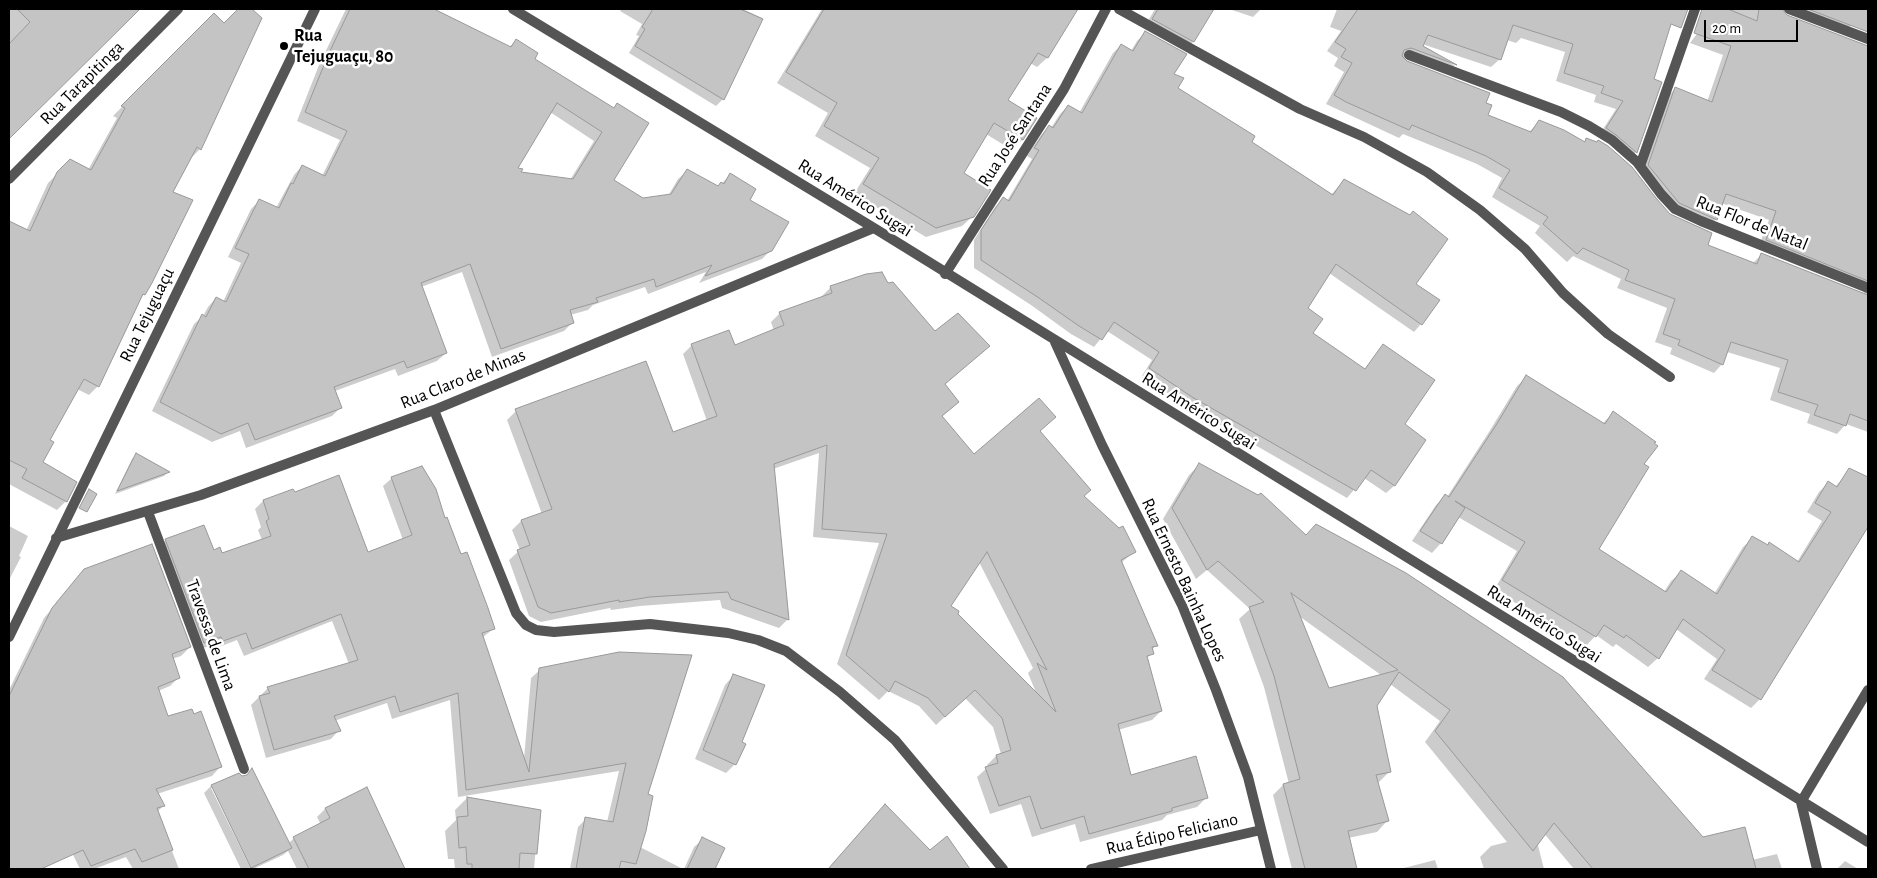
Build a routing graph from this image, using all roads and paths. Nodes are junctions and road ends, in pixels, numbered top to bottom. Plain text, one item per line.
1 (178, 9) edge
2 (315, 9) edge
3 (513, 9) edge
4 (1106, 9) edge
5 (1119, 9) edge
6 (1695, 9) edge
7 (1789, 9) edge
8 (1868, 39) edge
9 (1409, 55) dead end
10 (1640, 166) junction
11 (9, 179) edge
12 (874, 228) junction
13 (945, 274) junction
14 (1868, 288) edge
15 (1055, 341) junction
16 (1670, 377) dead end
17 (434, 410) junction
18 (148, 512) junction
19 (56, 538) junction
20 (9, 636) edge
21 (1868, 690) edge
22 (244, 769) dead end
23 (1801, 802) junction
24 (1261, 830) junction
25 (1868, 842) edge
26 (1003, 869) edge
27 (1091, 869) edge
28 (1271, 869) edge
29 (1818, 869) edge

1 - 11 street, Rua Tarapitinga
2 - 19 street, Rua Tejuguaçu
3 - 12 street, Rua Américo Sugai
4 - 13 street, Rua José Santana
5 - 16 street
6 - 10 street
7 - 8 street
9 - 10 street, Rua Flor de Natal
10 - 14 street, Rua Flor de Natal
12 - 13 street, Rua Américo Sugai
12 - 17 street, Rua Claro de Minas
13 - 15 street, Rua Américo Sugai
15 - 23 street, Rua Américo Sugai
15 - 24 street, Rua Ernesto Bainha Lopes
17 - 18 street, Rua Claro de Minas
17 - 26 street
18 - 19 street, Rua Claro de Minas
18 - 22 street, Travessa de Lima
19 - 20 street, Rua Tejuguaçu
21 - 23 street
23 - 25 street, Rua Américo Sugai
23 - 29 street
24 - 27 street, Rua Édipo Feliciano
24 - 28 street, Rua Ernesto Bainha Lopes

